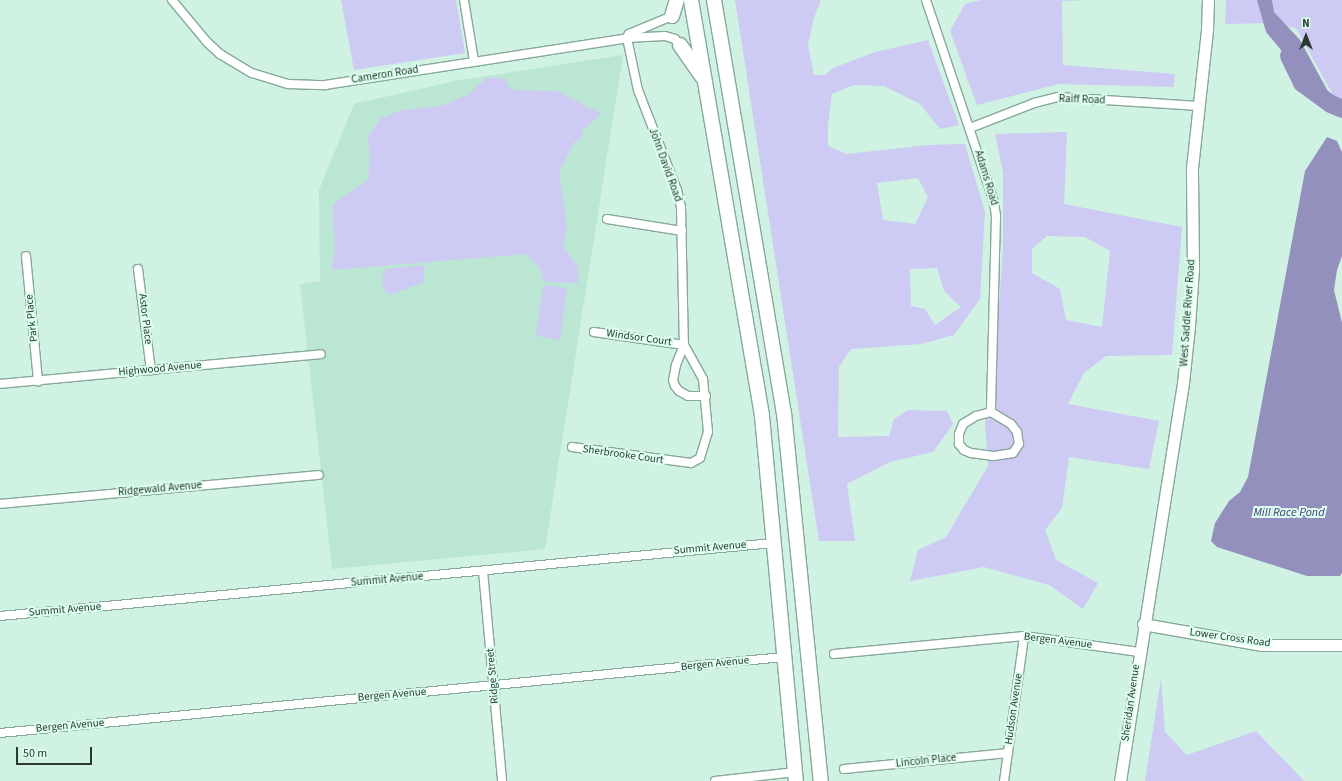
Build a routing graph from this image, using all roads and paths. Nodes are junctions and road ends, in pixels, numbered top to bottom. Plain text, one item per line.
1 (172, 0) edge
2 (464, 0) edge
3 (677, 0) edge
4 (691, 0) edge
5 (714, 0) edge
6 (926, 0) edge
7 (1208, 0) edge
8 (672, 16) joint
9 (626, 38) junction
10 (680, 45) joint
11 (474, 61) junction
12 (705, 79) junction
13 (1199, 106) junction
14 (970, 128) junction
15 (607, 219) dead end
16 (682, 231) junction
17 (26, 256) dead end
18 (138, 269) dead end
19 (594, 332) dead end
20 (684, 344) junction
21 (321, 354) dead end
22 (151, 370) junction
23 (38, 381) junction
24 (0, 384) edge
25 (706, 396) junction
26 (991, 412) junction
27 (572, 447) dead end
28 (674, 462) joint
29 (319, 475) dead end
30 (0, 504) edge
31 (774, 543) junction
32 (483, 571) junction
33 (0, 616) edge
34 (1143, 624) junction
35 (1024, 636) junction
36 (1342, 645) edge
37 (1139, 652) junction
38 (834, 654) dead end
39 (784, 658) junction
40 (494, 686) junction
41 (0, 732) edge
42 (1008, 753) junction
43 (844, 769) dead end
44 (796, 777) edge
45 (502, 781) edge
46 (715, 781) edge
47 (821, 781) edge
48 (1004, 781) edge
49 (1120, 781) edge

1 - 11 street, Cameron Road
2 - 11 street
3 - 8 highway
4 - 12 highway
5 - 47 highway
6 - 14 street, Adams Road
7 - 13 main road, West Saddle River Road
8 - 9 street, Cameron Road
9 - 10 street, Cameron Road
9 - 11 street, Cameron Road
9 - 16 street, John David Road
10 - 12 highway
12 - 31 highway
13 - 14 street, Raiff Road
13 - 34 main road, West Saddle River Road
14 - 26 street, Adams Road
15 - 16 street
16 - 20 street, John David Road
17 - 23 street, Park Place
18 - 22 street, Astor Place
19 - 20 street, Windsor Court
20 - 25 street, John David Road
20 - 25 street, John David Road
21 - 22 street, Highwood Avenue
22 - 23 street, Highwood Avenue
23 - 24 street, Highwood Avenue
25 - 28 street, John David Road
26 - 26 street
27 - 28 street, Sherbrooke Court
29 - 30 street, Ridgewald Avenue
31 - 32 street, Summit Avenue
31 - 39 highway
32 - 33 street, Summit Avenue
32 - 40 street, Ridge Street
34 - 36 main road, Lower Cross Road
34 - 37 main road, Sheridan Avenue
35 - 37 street, Bergen Avenue
35 - 38 street, Bergen Avenue
35 - 42 street, Hudson Avenue
37 - 49 main road, Sheridan Avenue
39 - 40 street, Bergen Avenue
39 - 44 highway
40 - 41 street, Bergen Avenue
40 - 45 street, Ridge Street
42 - 43 street, Lincoln Place
42 - 48 street, Hudson Avenue
44 - 46 street

